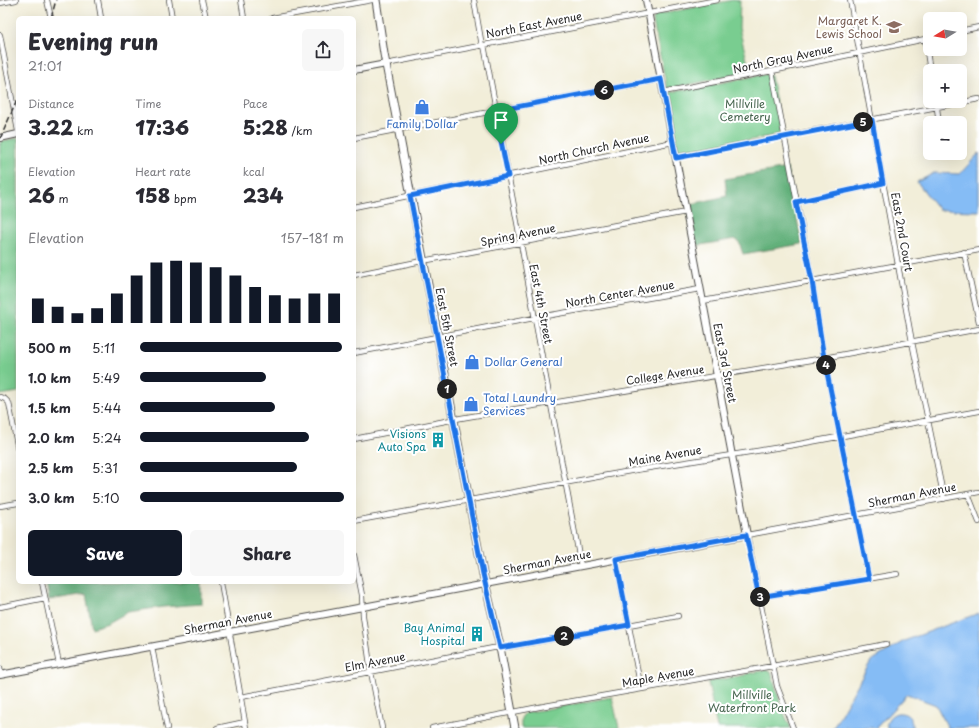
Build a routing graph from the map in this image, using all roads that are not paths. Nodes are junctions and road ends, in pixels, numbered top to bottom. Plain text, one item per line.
1 (16, 0) edge
2 (47, 0) edge
3 (98, 0) edge
4 (169, 0) edge
5 (202, 0) edge
6 (241, 0) edge
7 (372, 0) edge
8 (376, 0) edge
9 (474, 0) edge
10 (646, 0) edge
11 (717, 0) edge
12 (850, 0) edge
13 (0, 3) edge
14 (648, 13) junction
15 (51, 16) edge
16 (101, 16) edge
17 (172, 16) edge
18 (206, 16) edge
19 (244, 16) edge
20 (283, 16) edge
21 (979, 27) edge
22 (967, 30) edge
23 (0, 35) edge
24 (923, 39) edge
25 (483, 45) junction
26 (859, 53) junction
27 (386, 64) junction
28 (356, 70) edge
29 (772, 71) junction
30 (661, 79) junction
31 (663, 92) junction
32 (979, 99) edge
33 (967, 101) edge
34 (932, 108) edge
35 (495, 111) junction
36 (16, 120) edge
37 (872, 120) junction
38 (398, 130) junction
39 (16, 134) edge
40 (784, 137) junction
41 (0, 138) edge
42 (356, 138) edge
43 (673, 142) junction
44 (676, 158) junction
45 (508, 176) junction
46 (883, 183) junction
47 (410, 196) junction
48 (796, 202) junction
49 (356, 207) edge
50 (686, 212) junction
51 (520, 244) junction
52 (979, 250) edge
53 (964, 252) junction
54 (423, 262) junction
55 (898, 265) junction
56 (356, 275) edge
57 (812, 281) junction
58 (700, 289) junction
59 (703, 301) junction
60 (534, 318) junction
61 (979, 322) edge
62 (979, 329) edge
63 (437, 337) junction
64 (912, 342) junction
65 (356, 353) edge
66 (824, 358) junction
67 (717, 376) junction
68 (2, 398) edge
69 (550, 403) junction
70 (979, 411) edge
71 (453, 420) junction
72 (928, 420) junction
73 (840, 436) junction
74 (16, 439) edge
75 (356, 439) edge
76 (731, 454) junction
77 (566, 483) junction
78 (979, 492) edge
79 (968, 494) junction
80 (944, 499) junction
81 (468, 500) junction
82 (16, 503) edge
83 (0, 506) edge
84 (857, 516) junction
85 (356, 521) edge
86 (979, 522) edge
87 (746, 535) junction
88 (616, 559) junction
89 (356, 565) edge
90 (581, 566) junction
91 (897, 574) dead end
92 (869, 579) junction
93 (42, 584) edge
94 (221, 584) edge
95 (485, 584) junction
96 (759, 597) junction
97 (45, 598) junction
98 (0, 607) edge
99 (363, 607) junction
100 (678, 616) dead end
101 (629, 625) junction
102 (229, 632) junction
103 (886, 644) dead end
104 (152, 647) junction
105 (500, 648) junction
106 (59, 664) junction
107 (773, 666) junction
108 (0, 668) edge
109 (371, 672) junction
110 (1, 675) edge
111 (641, 689) junction
112 (241, 697) junction
113 (512, 712) junction
114 (245, 722) junction
115 (166, 728) edge
116 (217, 728) edge
117 (246, 728) edge
118 (382, 728) edge
119 (432, 728) edge
120 (515, 728) edge
121 (794, 728) edge

1 - 13 street
2 - 15 street
3 - 16 street
4 - 17 street
5 - 18 street
6 - 19 street
7 - 20 street
8 - 27 main road, East 5th Street
9 - 25 street, East 4th Street
10 - 14 street, East 3rd Street
11 - 14 street, North East Avenue
12 - 26 street, East 2nd Court
14 - 25 street, North East Avenue
14 - 30 street, East 3rd Street
21 - 22 street
23 - 36 street
24 - 26 street, North Gray Avenue
25 - 27 street, North East Avenue
25 - 35 street, East 4th Street
26 - 29 street, North Gray Avenue
26 - 37 street, East 2nd Court
27 - 28 street, North East Avenue
27 - 38 main road, East 5th Street
29 - 31 street, North Gray Avenue
29 - 40 street
30 - 31 street, East 3rd Street
30 - 35 street
31 - 43 street, East 3rd Street
32 - 33 street
34 - 37 street
35 - 38 street
35 - 45 street, East 4th Street
37 - 40 street
37 - 46 street, East 2nd Court
38 - 42 street
38 - 47 main road, East 5th Street
39 - 41 street
40 - 44 street
40 - 48 street
43 - 44 street, East 3rd Street
43 - 45 street, North Church Avenue
44 - 50 street, East 3rd Street
45 - 47 street, North Church Avenue
45 - 51 street, East 4th Street
46 - 48 street
46 - 55 street, East 2nd Court
47 - 49 street, North Church Avenue
47 - 54 main road, East 5th Street
48 - 57 street
50 - 51 street, Spring Avenue
50 - 58 street, East 3rd Street
51 - 54 street, Spring Avenue
51 - 60 street, East 4th Street
52 - 53 street
53 - 55 street
53 - 61 street
54 - 56 street, Spring Avenue
54 - 63 main road, East 5th Street
55 - 57 street
55 - 64 street, East 2nd Court
57 - 59 street
57 - 66 street
58 - 59 street, East 3rd Street
58 - 60 street, North Center Avenue
59 - 67 street, East 3rd Street
60 - 63 street, North Center Avenue
60 - 69 street, East 4th Street
62 - 64 street, College Avenue
63 - 65 street, North Center Avenue
63 - 71 main road, East 5th Street
64 - 66 street, College Avenue
64 - 72 street, East 2nd Court
66 - 67 street, College Avenue
66 - 73 street
67 - 69 street, College Avenue
67 - 76 street, East 3rd Street
68 - 74 street
69 - 71 street, College Avenue
69 - 77 street, East 4th Street
70 - 72 street, Maine Avenue
71 - 75 street, College Avenue
71 - 81 main road, East 5th Street
72 - 73 street, Maine Avenue
72 - 80 street, East 2nd Court
73 - 76 street, Maine Avenue
73 - 84 street
76 - 77 street, Maine Avenue
76 - 87 street, East 3rd Street
77 - 81 street, Maine Avenue
77 - 90 street, East 4th Street
78 - 79 street, Sherman Avenue
79 - 80 street, Sherman Avenue
79 - 86 street
80 - 84 street, Sherman Avenue
81 - 85 street, Maine Avenue
81 - 95 main road, East 5th Street
82 - 83 street
84 - 87 street, Sherman Avenue
84 - 92 street
87 - 88 street, Sherman Avenue
87 - 96 street, East 3rd Street
88 - 90 street, Sherman Avenue
88 - 101 street
89 - 99 street
90 - 95 street, Sherman Avenue
91 - 92 street
92 - 96 street
93 - 97 street
94 - 102 street
95 - 99 street, Sherman Avenue
95 - 105 main road, East 5th Street
96 - 107 street, East 3rd Street
97 - 98 street
97 - 106 street
99 - 102 street, Sherman Avenue
99 - 109 street
100 - 101 street, Elm Avenue
101 - 105 street, Elm Avenue
101 - 111 street
102 - 104 street, Sherman Avenue
102 - 112 street
103 - 107 street, Maple Avenue
104 - 106 street, Sherman Avenue
104 - 115 street
105 - 109 street, Elm Avenue
105 - 113 main road, East 5th Street
106 - 110 street, Sherman Avenue
107 - 111 street, Maple Avenue
107 - 121 street, East 3rd Street
108 - 110 street
109 - 112 street, Elm Avenue
109 - 118 street
111 - 113 street, Maple Avenue
112 - 114 street
113 - 119 street, Maple Avenue
113 - 120 main road, East 5th Street
114 - 116 street
114 - 117 street

